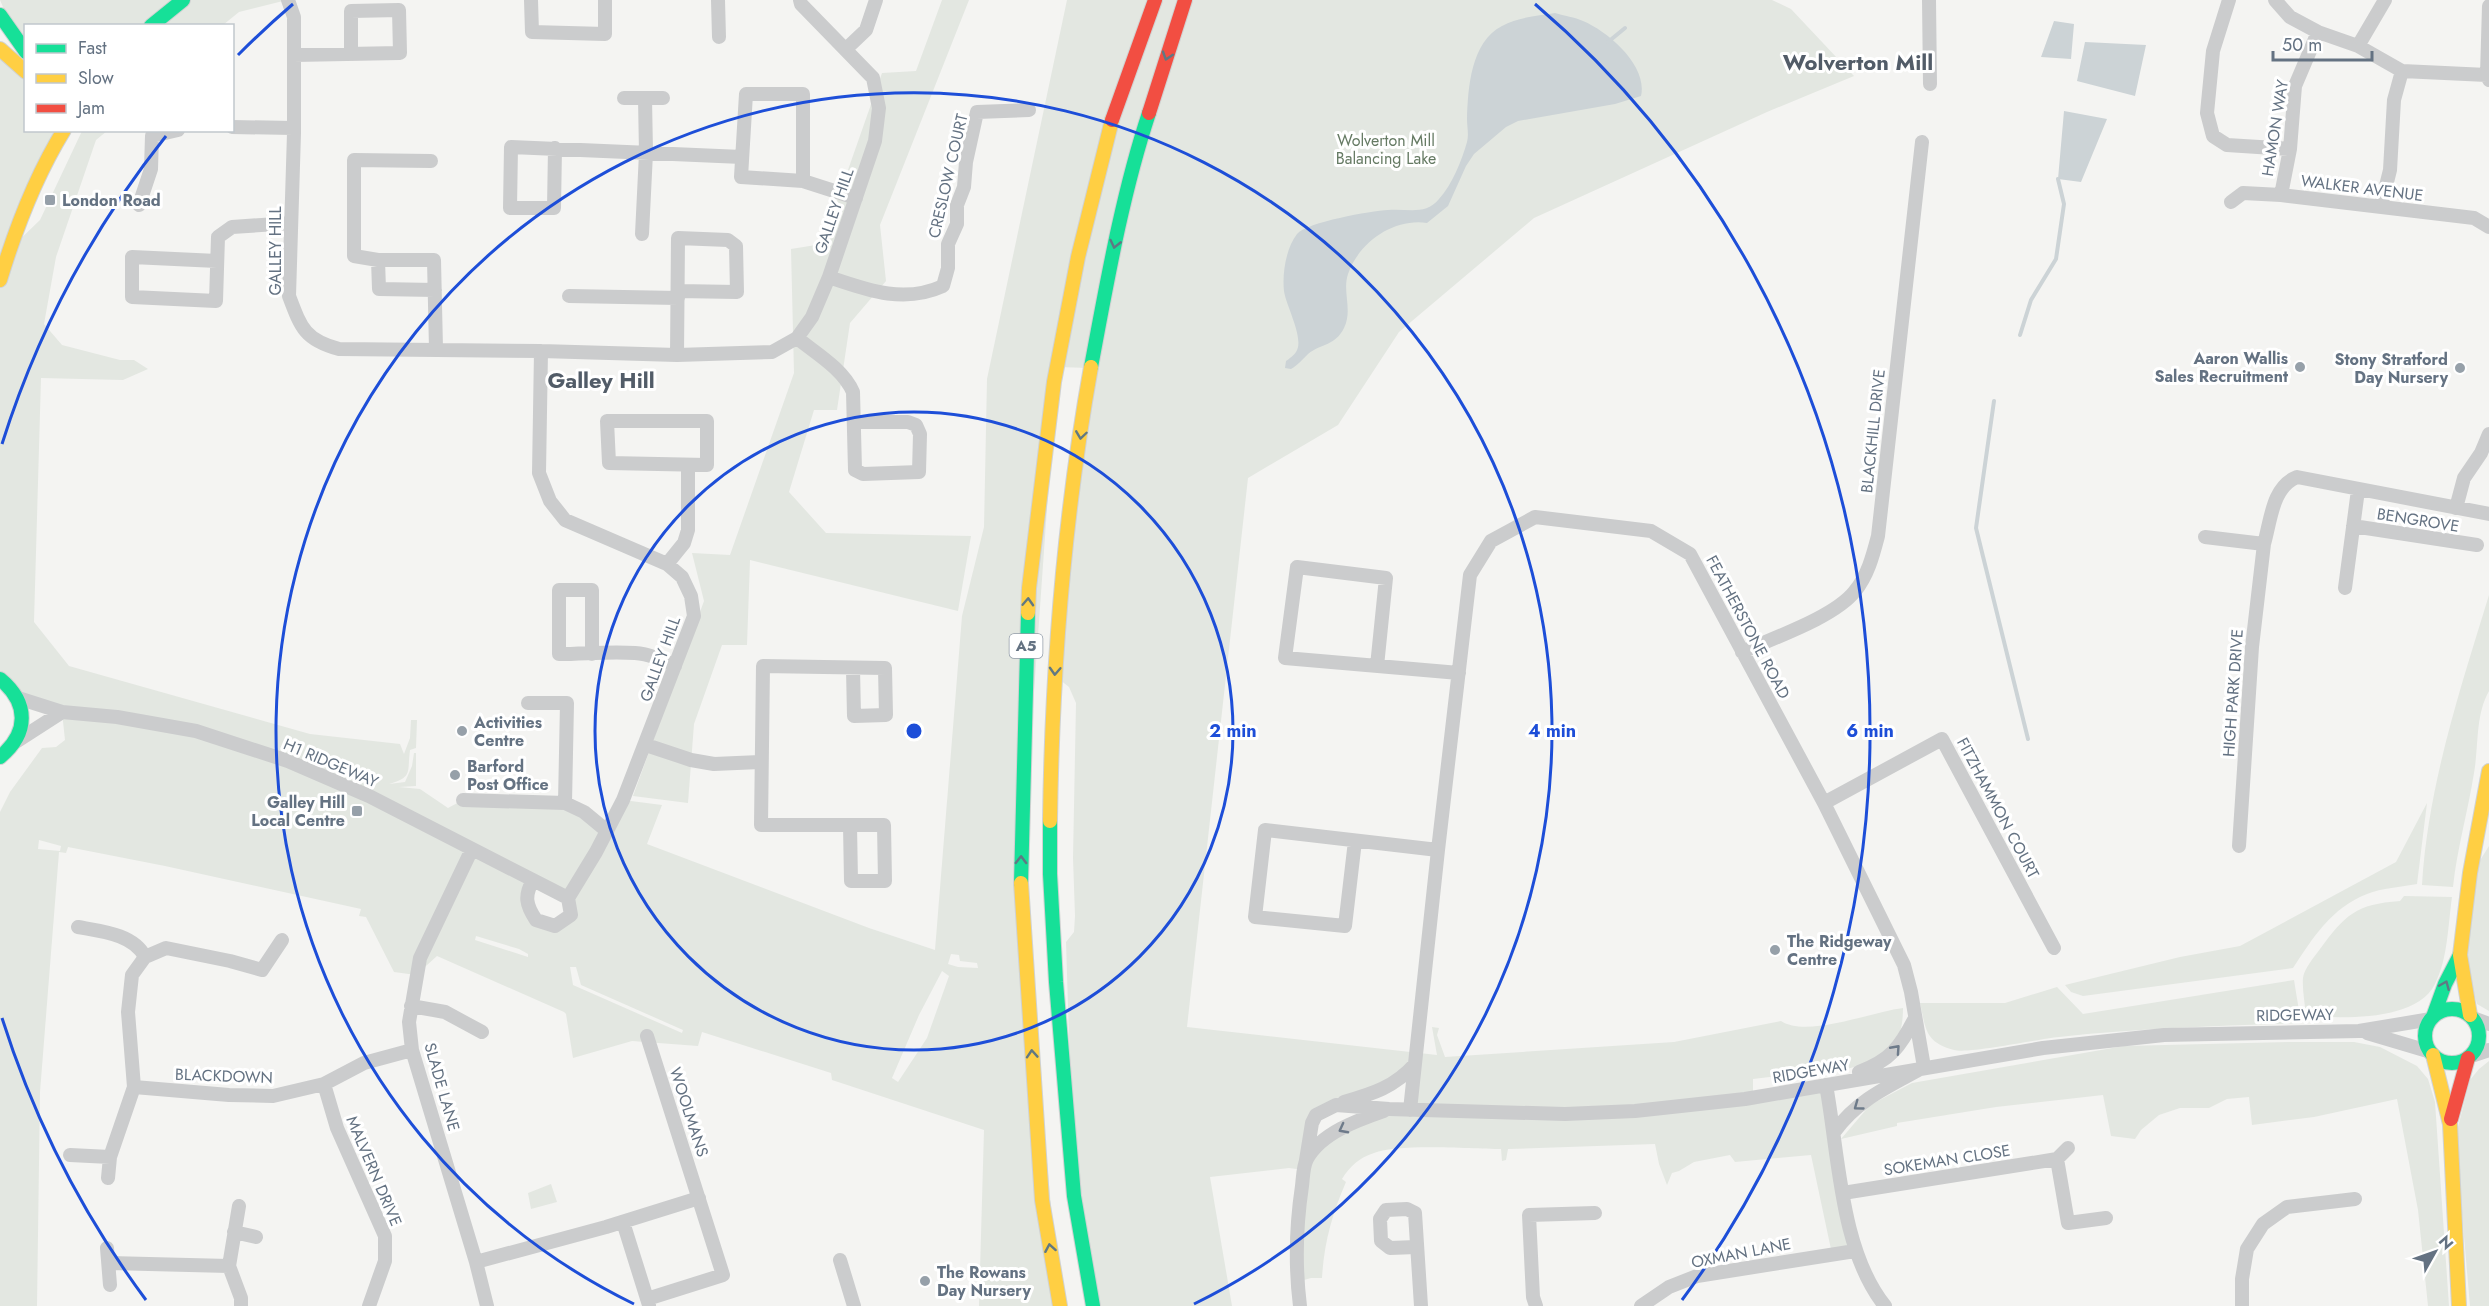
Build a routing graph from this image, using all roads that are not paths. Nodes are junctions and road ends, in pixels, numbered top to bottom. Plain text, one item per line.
1 (183, 0) edge
2 (288, 0) edge
3 (531, 0) edge
4 (605, 0) edge
5 (718, 0) edge
6 (800, 0) edge
7 (876, 0) edge
8 (1155, 0) edge
9 (1185, 0) edge
10 (1929, 0) edge
11 (2229, 0) edge
12 (2275, 0) edge
13 (2385, 0) edge
14 (2489, 6) edge
15 (0, 15) edge
16 (153, 24) edge
17 (2318, 32) junction
18 (718, 37) dead end
19 (2358, 46) junction
20 (0, 49) edge
21 (24, 49) edge
22 (846, 49) junction
23 (351, 54) junction
24 (294, 55) junction
25 (24, 70) edge
26 (2403, 70) junction
27 (2488, 77) edge
28 (1930, 84) dead end
29 (624, 98) dead end
30 (645, 98) junction
31 (663, 98) dead end
32 (1029, 110) dead end
33 (234, 127) edge
34 (293, 128) junction
35 (63, 132) edge
36 (170, 132) edge
37 (1922, 142) dead end
38 (555, 148) junction
39 (2290, 149) junction
40 (646, 153) junction
41 (742, 157) junction
42 (431, 161) dead end
43 (803, 181) junction
44 (2281, 195) junction
45 (856, 198) junction
46 (2231, 202) dead end
47 (139, 205) dead end
48 (2380, 206) junction
49 (291, 223) junction
50 (2488, 223) edge
51 (642, 234) dead end
52 (378, 260) junction
53 (217, 261) junction
54 (829, 277) junction
55 (0, 280) edge
56 (435, 290) junction
57 (678, 295) junction
58 (569, 296) dead end
59 (797, 338) junction
60 (436, 350) junction
61 (541, 351) junction
62 (677, 355) junction
63 (854, 422) junction
64 (2489, 435) edge
65 (688, 466) junction
66 (2358, 490) junction
67 (2456, 508) junction
68 (2486, 514) edge
69 (2353, 526) junction
70 (2205, 537) dead end
71 (2264, 544) junction
72 (2477, 545) dead end
73 (667, 564) junction
74 (2345, 588) dead end
75 (1742, 652) junction
76 (592, 654) junction
77 (675, 666) junction
78 (1377, 666) junction
79 (853, 669) dead end
80 (1459, 673) junction
81 (0, 678) edge
82 (18, 698) junction
83 (528, 703) dead end
84 (62, 712) junction
85 (17, 741) junction
86 (646, 745) junction
87 (1, 758) edge
88 (760, 762) junction
89 (2489, 771) edge
90 (463, 801) dead end
91 (1824, 802) junction
92 (565, 803) junction
93 (850, 825) junction
94 (608, 831) junction
95 (1356, 841) junction
96 (2239, 846) dead end
97 (472, 849) junction
98 (1438, 850) junction
99 (533, 880) junction
100 (568, 898) junction
101 (78, 927) dead end
102 (282, 940) dead end
103 (2054, 948) dead end
104 (2460, 955) junction
105 (145, 957) junction
106 (262, 969) junction
107 (257, 983) dead end
108 (411, 1006) junction
109 (2471, 1017) junction
110 (1916, 1018) junction
111 (2432, 1018) junction
112 (2489, 1024) edge
113 (2359, 1031) junction
114 (482, 1032) dead end
115 (648, 1036) dead end
116 (412, 1050) junction
117 (2489, 1050) edge
118 (2432, 1054) junction
119 (2470, 1057) junction
120 (1414, 1064) junction
121 (1924, 1067) junction
122 (324, 1084) junction
123 (1826, 1085) junction
124 (134, 1087) junction
125 (1336, 1105) junction
126 (1389, 1110) junction
127 (1410, 1110) junction
128 (2450, 1124) junction
129 (1834, 1131) junction
130 (2068, 1148) dead end
131 (70, 1155) dead end
132 (110, 1157) junction
133 (2057, 1159) junction
134 (1306, 1161) junction
135 (108, 1178) dead end
136 (1843, 1193) junction
137 (699, 1198) junction
138 (2355, 1199) dead end
139 (239, 1206) dead end
140 (1595, 1213) dead end
141 (2106, 1218) dead end
142 (623, 1222) junction
143 (234, 1232) junction
144 (256, 1238) dead end
145 (107, 1248) dead end
146 (1416, 1248) dead end
147 (1855, 1251) junction
148 (840, 1260) dead end
149 (476, 1262) junction
150 (109, 1263) junction
151 (229, 1266) junction
152 (110, 1285) dead end
153 (648, 1302) edge
154 (241, 1306) edge
155 (369, 1306) edge
156 (487, 1306) edge
157 (854, 1306) edge
158 (1060, 1306) edge
159 (1093, 1306) edge
160 (1300, 1306) edge
161 (1421, 1306) edge
162 (1536, 1306) edge
163 (1641, 1306) edge
164 (1886, 1306) edge
165 (2242, 1306) edge
166 (2459, 1306) edge

1 - 16 main road
2 - 24 street, GALLEY HILL
3 - 4 street
5 - 18 street
6 - 22 street, GALLEY HILL
7 - 22 street
158 -> 8 main road, A5
9 -> 159 main road, A5
10 - 28 street
11 - 39 street
12 - 17 street
13 - 19 street
14 - 27 street
15 - 21 main road
17 - 19 street
17 - 39 street, HAMON WAY
19 - 26 street
20 - 25 main road
22 - 45 street, GALLEY HILL
23 - 23 street
23 - 24 street
24 - 34 street, GALLEY HILL
26 - 27 street
26 - 48 street
29 - 30 street
30 - 31 street
30 - 40 street
32 - 54 street, CRESLOW COURT
33 - 34 street
34 - 49 street, GALLEY HILL
35 - 55 main road
36 - 47 street
37 - 75 street, BLACKHILL DRIVE
38 - 38 street
38 - 40 street
39 - 44 street, HAMON WAY
40 - 41 street
40 - 51 street
41 - 43 street
41 - 43 street
42 - 52 street
43 - 45 street
44 - 46 street, WALKER AVENUE
44 - 48 street, WALKER AVENUE
45 - 54 street, GALLEY HILL
48 - 50 street, WALKER AVENUE
49 - 53 street
49 - 60 street, GALLEY HILL
52 - 56 street
52 - 56 street
53 - 53 street
54 - 59 street, GALLEY HILL
56 - 60 street
57 - 57 street
57 - 58 street
57 - 62 street
59 - 62 street, GALLEY HILL
59 - 63 street
60 - 61 street, GALLEY HILL
61 - 62 street, GALLEY HILL
61 - 73 street, GALLEY HILL
63 - 63 street
64 - 67 street
65 - 65 street
65 - 73 street
66 - 67 street, HIGH PARK DRIVE
66 - 69 street, BENGROVE
66 - 71 street, HIGH PARK DRIVE
67 - 68 street, HIGH PARK DRIVE
69 - 72 street, BENGROVE
69 - 74 street, BENGROVE
70 - 71 street
71 - 96 street, HIGH PARK DRIVE
73 - 77 street, GALLEY HILL
75 - 80 street, FEATHERSTONE ROAD
75 - 91 street, FEATHERSTONE ROAD
76 - 76 street
76 - 77 street
77 - 86 street, GALLEY HILL
78 - 78 street
78 - 80 street
79 - 88 street
80 - 98 street, FEATHERSTONE ROAD
81 - 82 main road
82 - 84 street, H1 RIDGEWAY
82 - 85 main road
83 - 92 street
84 - 85 street
84 - 97 street, H1 RIDGEWAY
85 - 87 main road
86 - 88 street
86 - 94 street, GALLEY HILL
88 - 93 street
89 - 104 main road
90 - 92 street
91 - 103 street, FITZHAMMON COURT
91 - 110 street, FEATHERSTONE ROAD
92 - 94 street
93 - 93 street
94 - 100 street, GALLEY HILL
95 - 95 street
95 - 98 street
97 - 99 street, H1 RIDGEWAY
97 - 108 street, SLADE LANE
98 - 120 street, FEATHERSTONE ROAD
99 - 100 street, H1 RIDGEWAY
99 - 100 street, GALLEY HILL
101 - 105 street
102 - 106 street
104 - 109 main road
111 -> 104 main road
105 - 106 street
105 - 124 street
106 - 107 street
108 - 114 street
108 - 116 street, SLADE LANE
109 - 111 main road
109 - 112 street
109 - 119 main road
110 - 121 street, FEATHERSTONE ROAD
123 -> 110 street
111 - 113 street, RIDGEWAY
111 - 118 main road
113 - 118 street, RIDGEWAY
113 - 121 street, RIDGEWAY
115 - 137 street, WOOLMANS
116 - 122 street, BLACKDOWN
116 - 149 street, SLADE LANE
117 - 119 street
118 - 119 main road
118 - 128 main road
119 - 128 main road
120 - 125 street
120 - 127 street, FEATHERSTONE ROAD
121 - 123 street, RIDGEWAY
121 -> 129 street
122 - 124 street, BLACKDOWN
122 - 155 street, MALVERN DRIVE
123 - 127 street, RIDGEWAY
123 - 129 street
124 - 132 street
125 - 126 street, RIDGEWAY
125 - 134 street
126 - 127 street, RIDGEWAY
126 -> 134 street
128 - 166 main road
129 - 136 street
130 - 133 street
131 - 132 street
132 - 135 street
133 - 136 street, SOKEMAN CLOSE
133 - 141 street
134 - 160 street
136 - 147 street
137 - 142 street
137 - 153 street, WOOLMANS
138 - 165 street
139 - 143 street
140 - 162 street
142 - 149 street
142 - 153 street, WOOLMANS
143 - 144 street
143 - 151 street
145 - 150 street
146 - 161 street
147 - 163 street, OXMAN LANE
147 - 164 street
148 - 157 street
149 - 156 street, SLADE LANE
150 - 151 street
150 - 152 street
151 - 154 street

